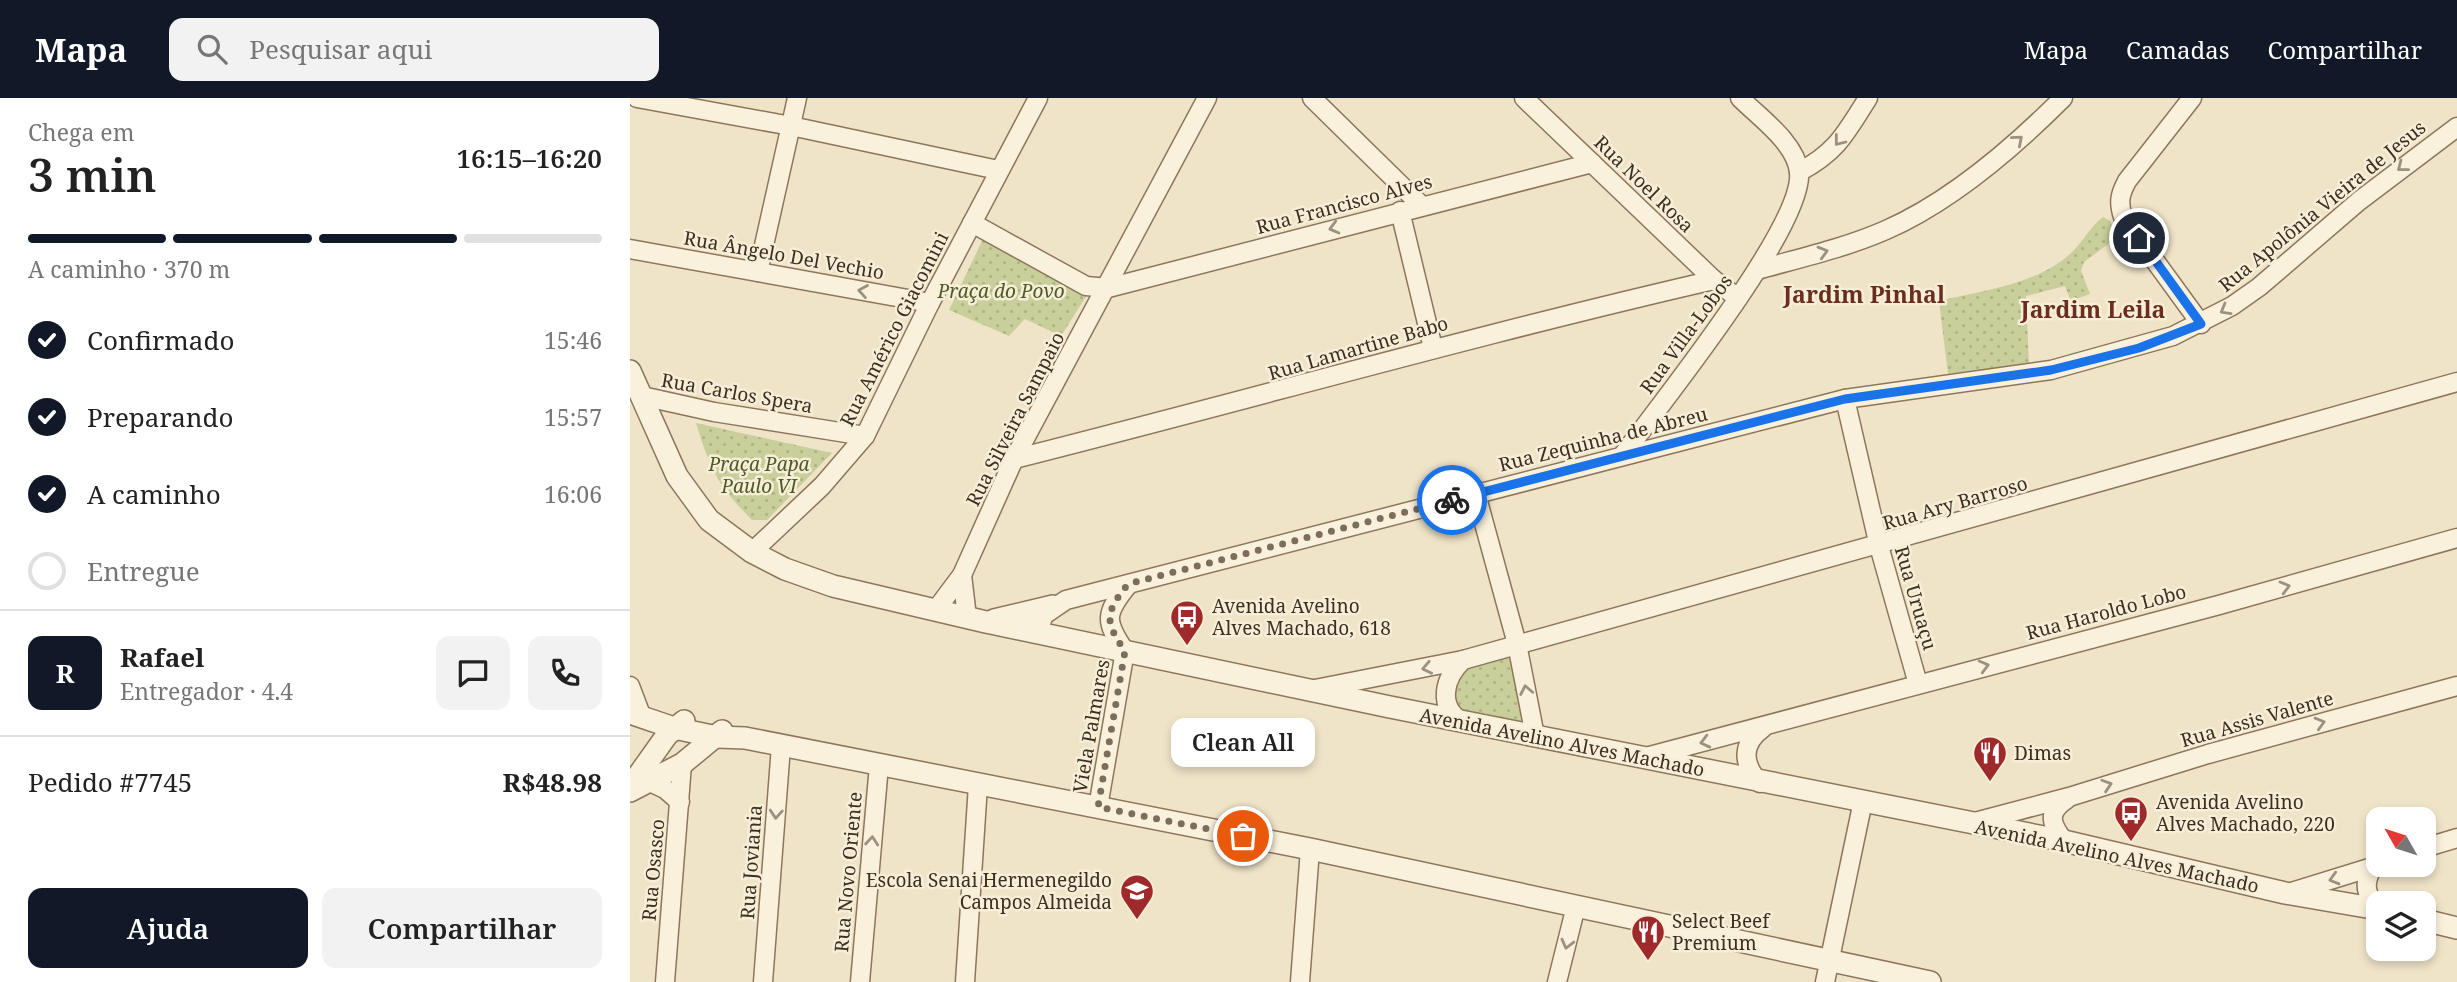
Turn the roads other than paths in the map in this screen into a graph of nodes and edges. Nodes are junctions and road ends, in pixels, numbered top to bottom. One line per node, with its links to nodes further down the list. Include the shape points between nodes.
1 (637, 98): 11 (street)
2 (797, 98): 11 (street)
3 (1038, 98): 14 (street, Rua Américo Giacomini)
4 (1207, 98): 23 (street, Rua Silveira Sampaio)
5 (1312, 98): 16 (street)
6 (1524, 98): 13 (street, Rua Noel Rosa)
7 (1740, 98): 15 (street, via 1793,155)
8 (1868, 98): 15 (street, one-way to 15, via 1839,142 1824,158)
9 (2063, 98): 20 (street, one-way to 9, via 1888,230 1955,190)
10 (2192, 98): 26 (street, via 2127,181 2119,205 2123,217)
11 (791, 126): 14 (street); 21 (street)
12 (2457, 127): 26 (street, Rua Apolônia Vieira de Jesus, one-way to 26, via 2359,201 2259,287)
13 (1591, 163): 16 (street, Rua Francisco Alves); 22 (street, Rua Noel Rosa)
14 (998, 170): 18 (street, Rua Américo Giacomini)
15 (1799, 172): 20 (street, Rua Villa-Lobos, via 1790,214)
16 (1421, 205): 17 (street, Rua Francisco Alves)
17 (1400, 211): 23 (street, Rua Francisco Alves, one-way to 23); 27 (street)
18 (972, 223): 23 (street, via 1086,285); 25 (street, Rua Américo Giacomini)
19 (630, 249): 21 (street, Rua Ângelo Del Vechio)
20 (1757, 270): 24 (street, Rua Villa-Lobos)
21 (758, 272): 25 (street, Rua Ângelo Del Vechio, one-way to 21)
22 (1714, 281): 24 (street, Rua Noel Rosa); 27 (street, Rua Lamartine Babo)
23 (1108, 288): 34 (street, Rua Silveira Sampaio)
24 (1738, 298): 33 (street, Rua Villa-Lobos)
25 (930, 303): 32 (street, Rua Américo Giacomini)
26 (2201, 324): 31 (street, Rua Apolônia Vieira de Jesus, via 2139,348 2051,370)
27 (1433, 348): 34 (street, Rua Lamartine Babo)
28 (630, 371): 30 (street, Avenida Avelino Alves Machado)
29 (2457, 382): 37 (street, Rua Ary Barroso)
30 (642, 396): 32 (street, Rua Carlos Spera); 38 (street, Avenida Avelino Alves Machado, via 690,497 709,520)
31 (1845, 399): 33 (street, Rua Zequinha de Abreu); 37 (street, Rua Uruaçu)
32 (865, 436): 38 (street, Rua Américo Giacomini, via 822,486)
33 (1623, 456): 35 (street, Rua Zequinha de Abreu)
34 (1014, 459): 39 (street, Rua Silveira Sampaio)
35 (1476, 494): 40 (street, Rua Zequinha de Abreu); 45 (street)
36 (2457, 538): 48 (street, Rua Haroldo Lobo, one-way to 36)
37 (1879, 545): 45 (street, Rua Ary Barroso); 48 (street, Rua Uruaçu)
38 (752, 552): 42 (street, Avenida Avelino Alves Machado, via 833,586)
39 (961, 575): 42 (street, Rua Silveira Sampaio); 43 (street)
40 (1128, 584): 41 (street, Rua Zequinha de Abreu); 46 (street, via 1109,617 1114,636)
41 (1053, 606): 43 (street); 44 (street)
42 (935, 611): 43 (street, Avenida Avelino Alves Machado)
43 (976, 620): 44 (street, Avenida Avelino Alves Machado)
44 (1037, 633): 46 (street, Avenida Avelino Alves Machado)
45 (1517, 644): 47 (street, Rua Ary Barroso); 57 (street, one-way to 45)
46 (1125, 651): 51 (street, Avenida Avelino Alves Machado); 68 (street, Viela Palmares)
47 (1463, 660): 51 (street, Rua Ary Barroso, one-way to 51); 53 (street, via 1445,691 1448,708)
48 (1918, 684): 55 (street, Rua Haroldo Lobo)
49 (630, 686): 52 (street)
50 (2457, 686): 65 (street, Rua Assis Valente, one-way to 50)
51 (1313, 690): 53 (street, Avenida Avelino Alves Machado)
52 (636, 714): 54 (street)
53 (1462, 722): 57 (street, Avenida Avelino Alves Machado)
54 (679, 725): 56 (street); 64 (street)
55 (1764, 727): 59 (street, Rua Haroldo Lobo, one-way to 59); 62 (street, via 1751,738 1745,752 1747,766)
56 (720, 733): 58 (street); 60 (street)
57 (1535, 736): 59 (street, Avenida Avelino Alves Machado)
58 (781, 746): 61 (street); 82 (street, Rua Joviania, one-way to 82)
59 (1645, 757): 62 (street, Avenida Avelino Alves Machado)
60 (682, 764): 64 (street); 67 (street, Rua Osasco)
61 (878, 765): 63 (street); 83 (street, Rua Novo Oriente, one-way to 61)
62 (1760, 783): 66 (street, Avenida Avelino Alves Machado)
63 (978, 785): 68 (street); 84 (street)
64 (637, 787): 67 (street, Rua Osasco, via 665,789)
65 (2069, 797): 69 (street, Rua Assis Valente); 71 (street, via 2051,817)
66 (1863, 801): 69 (street, Avenida Avelino Alves Machado); 80 (street)
67 (680, 802): 81 (street, Rua Osasco)
68 (1098, 807): 73 (street)
69 (1971, 824): 71 (street, Avenida Avelino Alves Machado)
70 (2457, 838): 72 (street)
71 (2064, 841): 75 (street, Avenida Avelino Alves Machado)
72 (2436, 844)
73 (1310, 849): 76 (street); 85 (street)
74 (2366, 870): 75 (street, one-way to 75)
75 (2285, 893): 77 (street, Avenida Avelino Alves Machado)
76 (1576, 906): 80 (street); 86 (street, one-way to 86)
77 (2366, 906)
78 (2436, 923): 79 (street)
79 (2457, 928)
80 (1830, 960): 87 (street); 88 (street)
81 (665, 982)
82 (763, 982)
83 (860, 982)
84 (965, 982)
85 (1300, 982)
86 (1557, 982)
87 (1825, 982)
88 (1930, 982)

